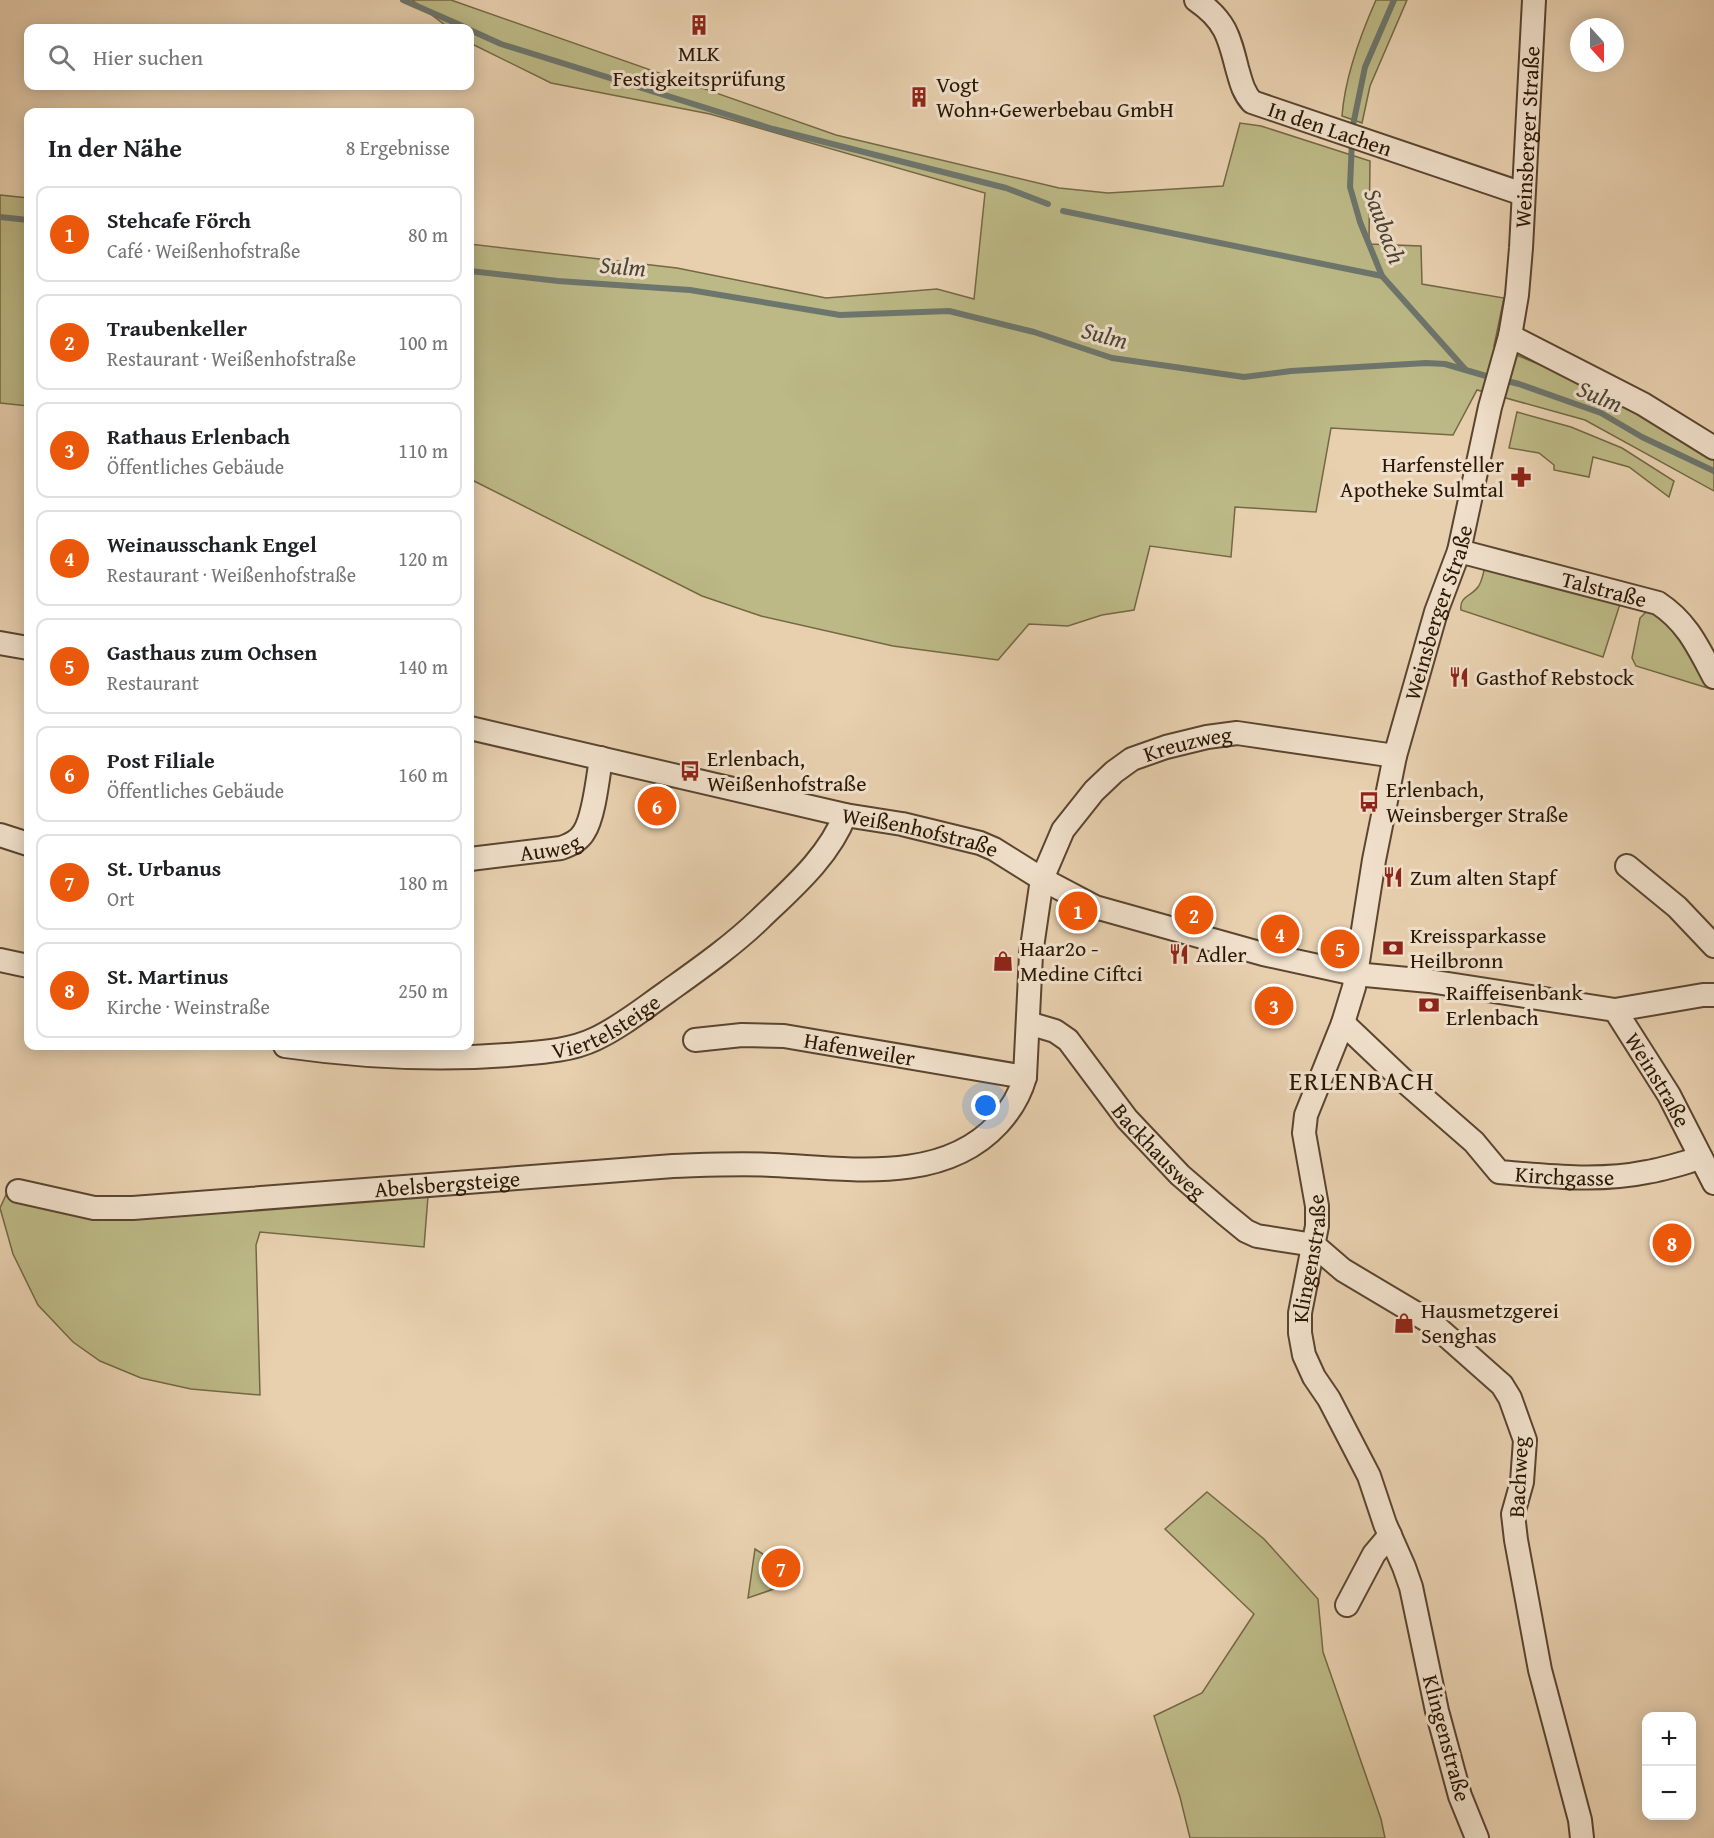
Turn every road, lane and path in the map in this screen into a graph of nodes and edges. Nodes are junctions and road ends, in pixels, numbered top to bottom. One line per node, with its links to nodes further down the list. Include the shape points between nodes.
1 (1196, 0): 3 (street, In den Lachen, via 1213,12 1224,28 1244,93 1252,102)
2 (1534, 0): 3 (street, Weinsberger Straße)
3 (1523, 194): 4 (street, Weinsberger Straße, via 1517,295)
4 (1508, 345): 5 (street, via 1643,404); 6 (street, Weinsberger Straße, via 1490,406)
5 (1714, 448)
6 (1459, 551): 9 (street, Talstraße, via 1658,603 1691,634); 11 (street, Weinsberger Straße, via 1436,612)
7 (0, 643): 8 (street)
8 (24, 647)
9 (1714, 677)
10 (474, 729): 12 (street, Weißenhofstraße)
11 (1395, 756): 18 (street, Kreuzweg, via 1237,733 1166,747 1132,759 1094,791 1063,830); 22 (street, Weinsberger Straße)
12 (601, 758): 13 (street, Weißenhofstraße); 16 (street, Auweg, via 589,823 573,843)
13 (845, 815): 18 (street, Weißenhofstraße, via 980,843); 28 (street, Viertelsteige, via 830,845 795,886 742,936 636,1014 595,1039 560,1049 482,1058)
14 (0, 835): 15 (street)
15 (24, 843)
16 (474, 859)
17 (1626, 866): 19 (street, via 1677,907)
18 (1042, 879): 22 (street, Weißenhofstraße, via 1095,907 1263,954); 25 (street, via 1031,954)
19 (1714, 946)
20 (0, 960): 21 (street)
21 (24, 965)
22 (1355, 974): 24 (street, Weißenhofstraße, via 1429,981); 26 (street, Klingenstraße)
23 (1714, 995): 24 (street, Weißenhofstraße)
24 (1615, 1010): 30 (street, Weinstraße, via 1669,1095)
25 (1028, 1023): 29 (street); 33 (street, Backhausweg, via 1055,1031 1068,1040 1127,1119 1180,1175 1246,1231)
26 (1343, 1023): 30 (street, Kirchgasse, via 1474,1142 1499,1172 1565,1178 1646,1173); 33 (street, Klingenstraße, via 1306,1115 1304,1133 1317,1206)
27 (695, 1040): 29 (street, Hafenweiler, via 784,1036)
28 (315, 1050)
29 (1025, 1077): 32 (street, Abelsbergsteige, via 1021,1093 988,1135 953,1156 921,1165 880,1169 755,1164 673,1166 133,1208 94,1208)
30 (1701, 1158): 31 (street, Weinstraße)
31 (1714, 1184)
32 (18, 1191)
33 (1314, 1245): 34 (street, Klingenstraße, via 1300,1313 1304,1355 1369,1476); 37 (street, Bachweg, via 1343,1270 1440,1329 1502,1385 1513,1404 1525,1440 1522,1482 1513,1514 1516,1540 1540,1670)
34 (1390, 1535): 35 (street, via 1374,1554); 36 (street, Klingenstraße, via 1411,1587 1437,1711 1460,1796)
35 (1347, 1605)
36 (1477, 1838)
37 (1582, 1838)

